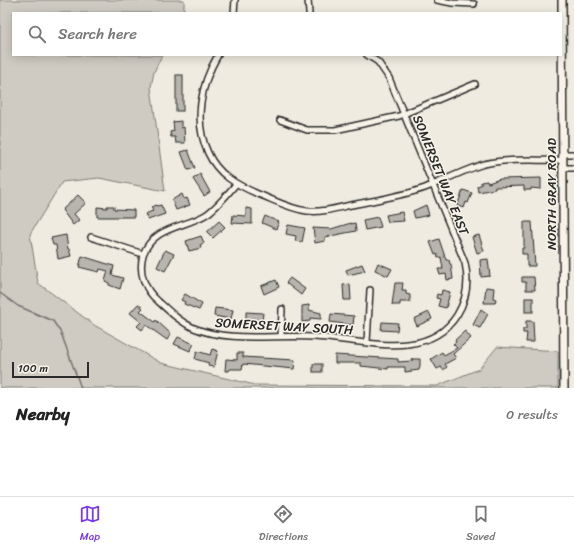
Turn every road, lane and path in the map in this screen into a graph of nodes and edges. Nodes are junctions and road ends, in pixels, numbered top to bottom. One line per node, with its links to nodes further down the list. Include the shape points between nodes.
1 (235, 0): 6 (street)
2 (308, 0): 7 (street)
3 (437, 0): 5 (street)
4 (562, 0): 14 (street, NORTH GRAY ROAD)
5 (474, 4)
6 (234, 12)
7 (309, 12)
8 (217, 56): 17 (street, via 202,91 202,131 207,152 213,163)
9 (368, 56): 11 (street, SOMERSET WAY EAST, via 385,70)
10 (475, 84): 11 (street)
11 (404, 114): 12 (street, via 329,131 306,130); 18 (street, SOMERSET WAY EAST)
12 (280, 120)
13 (574, 154): 14 (street)
14 (563, 157): 15 (street, NORTH GRAY ROAD); 18 (street, via 494,162)
15 (562, 168): 16 (street); 26 (street, NORTH GRAY ROAD)
16 (574, 168)
17 (236, 184): 18 (street, via 291,207 311,212 402,194); 20 (street, via 218,205 206,214 159,234)
18 (433, 184): 23 (street, SOMERSET WAY EAST, via 466,269 466,294)
19 (91, 237): 20 (street)
20 (143, 254): 24 (street, SOMERSET WAY SOUTH, via 142,272 148,290 174,315 190,326 219,335)
21 (370, 290): 25 (street)
22 (282, 309): 24 (street)
23 (458, 313): 25 (street, SOMERSET WAY SOUTH, via 447,328 424,342 406,345)
24 (281, 336): 25 (street, SOMERSET WAY SOUTH)
25 (367, 342)
26 (564, 388)

